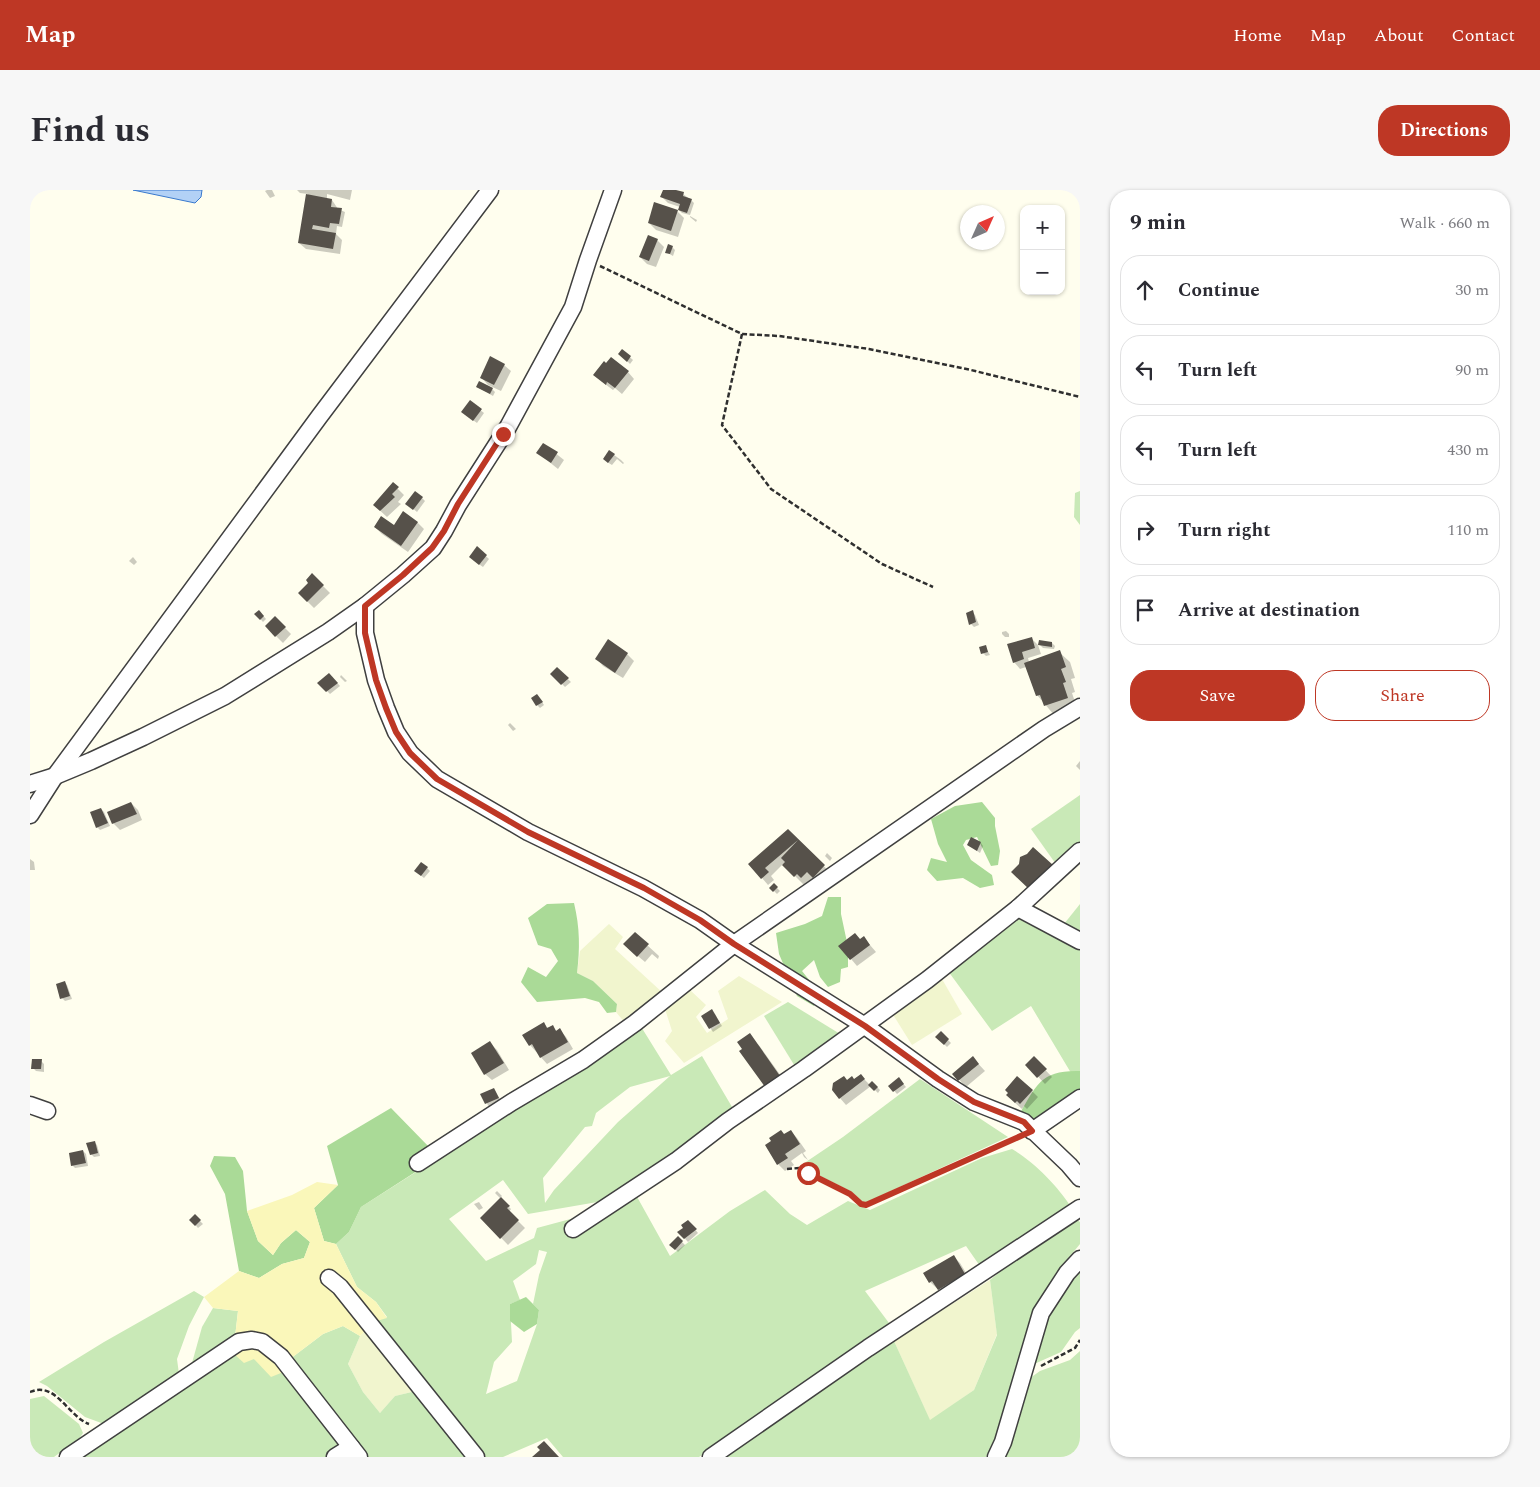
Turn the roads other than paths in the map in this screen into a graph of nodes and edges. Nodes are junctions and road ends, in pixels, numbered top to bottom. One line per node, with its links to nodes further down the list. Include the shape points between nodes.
1 (490, 190): 5 (street)
2 (613, 190): 3 (street, via 573,307 508,427 432,548)
3 (365, 606): 5 (street, via 224,696 143,738); 11 (street, via 365,633 386,708 396,732 423,767 437,779 528,832 644,888)
4 (1080, 708): 11 (street, via 1044,729)
5 (54, 776): 6 (street); 7 (street)
6 (30, 784)
7 (30, 815)
8 (1080, 850): 9 (street)
9 (1018, 908): 10 (street); 12 (street)
10 (1080, 941)
11 (734, 944): 12 (street); 17 (street, via 583,1060)
12 (865, 1026): 16 (street, via 945,1084 974,1102 1024,1122); 20 (street)
13 (1080, 1098): 16 (street)
14 (30, 1105): 15 (street)
15 (47, 1111)
16 (1032, 1131): 18 (street)
17 (418, 1163)
18 (1080, 1178)
19 (1080, 1208): 27 (street, via 868,1348)
20 (573, 1230)
21 (1080, 1259): 28 (street, via 1040,1313)
22 (329, 1278): 26 (street, via 340,1287)
23 (355, 1452): 24 (street, via 281,1357 262,1342 252,1340 239,1342); 25 (street)
24 (68, 1457)
25 (335, 1457)
26 (476, 1457)
27 (711, 1457)
28 (996, 1457)

